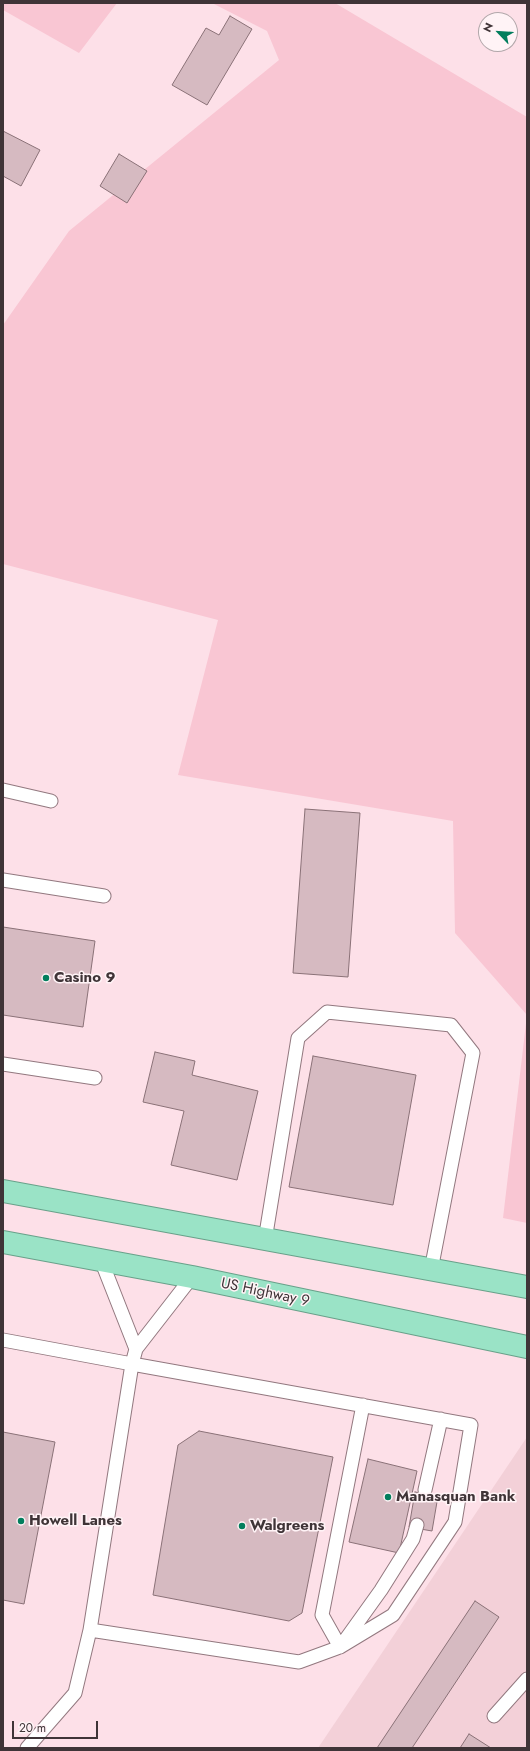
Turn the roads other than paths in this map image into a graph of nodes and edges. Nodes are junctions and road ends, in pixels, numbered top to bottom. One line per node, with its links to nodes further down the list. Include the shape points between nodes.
1 (3, 790): 2 (lane)
2 (51, 801)
3 (3, 880): 4 (lane)
4 (104, 896)
5 (3, 1064): 6 (lane)
6 (95, 1078)
7 (3, 1191): 8 (highway)
8 (265, 1240): 11 (highway); 11 (lane, via 298,1038 326,1012 451,1025 473,1053)
9 (3, 1242): 10 (highway, US Highway 9)
10 (101, 1260): 12 (highway, US Highway 9); 16 (lane)
11 (431, 1270): 13 (highway)
12 (192, 1277): 15 (highway, US Highway 9); 16 (lane)
13 (527, 1287)
14 (3, 1340): 17 (lane)
15 (527, 1347)
16 (136, 1349): 17 (lane)
17 (132, 1364): 18 (lane); 22 (lane)
18 (363, 1405): 19 (lane); 23 (lane, via 322,1615)
19 (441, 1419): 20 (lane); 23 (lane, via 470,1424 455,1522 393,1615)
20 (425, 1490)
21 (417, 1525): 23 (lane, via 414,1539)
22 (90, 1630): 23 (lane, via 299,1662); 26 (lane, via 75,1693)
23 (340, 1647)
24 (527, 1679): 25 (lane)
25 (494, 1716)
26 (27, 1748)

